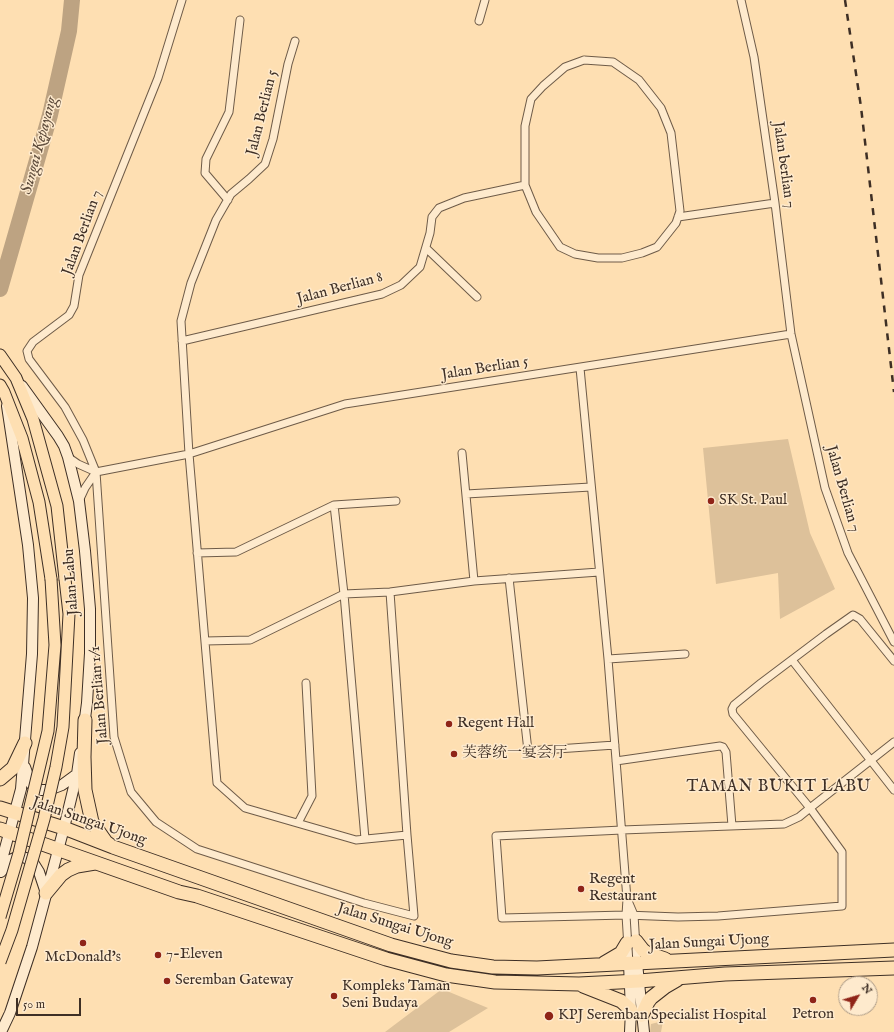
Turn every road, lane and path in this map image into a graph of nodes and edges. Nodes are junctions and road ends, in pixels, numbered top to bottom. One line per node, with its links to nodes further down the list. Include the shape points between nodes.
1 (182, 0): 22 (street, Jalan Berlian 7, via 158,78 78,275 74,306 69,315 33,342 28,351 29,359 65,407 83,440)
2 (485, 0): 5 (street)
3 (741, 0): 9 (street, Jalan berlian 7, via 754,57)
4 (240, 20): 8 (street, via 230,112 206,158 205,173)
5 (479, 21)
6 (295, 41): 8 (street, Jalan Berlian 5, via 265,164 231,194)
7 (525, 185): 10 (street, via 536,212 550,234 560,247 575,254 598,258 622,258 642,253 657,247 676,224); 10 (street, via 526,126 531,99 565,67 584,60 613,62 639,80 661,108 671,133 680,211); 11 (street, Jalan Berlian 8, via 464,198 439,208 432,217)
8 (228, 200): 14 (street, Jalan Berlian 5, via 216,220 190,283 181,321)
9 (775, 203): 10 (street); 13 (street, Jalan berlian 7)
10 (678, 217)
11 (426, 248): 12 (street); 14 (street, Jalan Berlian 8, via 420,267 401,285 382,294)
12 (477, 297)
13 (791, 334): 16 (street, Jalan Berlian 5); 35 (street, Jalan Berlian 7, via 825,488 848,553)
14 (182, 341): 20 (street, Jalan Berlian 5)
15 (0, 355): 17 (main road, Jalan Labu)
16 (580, 368): 20 (street, Jalan Berlian 5, via 344,404); 23 (street)
17 (16, 378): 21 (main road, Jalan Labu, via 58,436); 74 (main road, bridge, via 33,419 57,506 69,614 63,727 56,767 44,819 12,930)
18 (2, 388): 43 (main road, via 25,524 33,598 32,654); 70 (main road, bridge, via 22,438 39,502 51,579 54,645 48,731 19,853)
19 (462, 453): 24 (street)
20 (189, 454): 22 (street, Jalan Berlian 5); 28 (street)
21 (68, 457): 22 (street); 25 (main road, Jalan Labu)
22 (96, 472): 25 (street); 59 (street, Jalan Berlian 1/1, via 114,737 131,792 156,822 197,849 364,903 414,916)
23 (591, 487): 24 (street); 29 (street)
24 (466, 494): 31 (street)
25 (80, 501): 41 (main road, Jalan Labu, via 90,609)
26 (396, 501): 27 (street)
27 (334, 505): 28 (street, via 236,552); 33 (street)
28 (197, 553): 34 (street)
29 (599, 572): 30 (street); 37 (street)
30 (509, 578): 31 (street); 44 (street, via 528,751)
31 (474, 581): 32 (street)
32 (390, 592): 33 (street); 59 (street)
33 (344, 594): 34 (street, via 250,640); 60 (street)
34 (205, 641): 54 (street, via 218,783 245,808)
35 (894, 642)
36 (685, 654): 37 (street)
37 (608, 659): 44 (street)
38 (792, 660): 39 (street, via 853,615 860,619); 45 (street); 52 (street, via 732,709)
39 (894, 661)
40 (306, 683): 54 (street, via 312,796)
41 (85, 720): 48 (main road, Jalan Labu); 61 (highway, via 84,772 89,810 98,832)
42 (894, 742): 45 (street)
43 (25, 743): 47 (main road); 49 (highway, via 13,768)
44 (615, 745): 46 (street)
45 (871, 760): 50 (street); 52 (street)
46 (616, 761): 55 (street, via 723,746 726,752); 57 (street)
47 (24, 763): 48 (main road, via 31,784 41,790 62,785); 53 (main road)
48 (77, 774): 56 (main road, Jalan Labu)
49 (0, 779)
50 (894, 790)
51 (0, 808): 53 (highway, Jalan Sungai Ujong)
52 (810, 808): 55 (street, via 784,824); 69 (street, via 842,852 842,906 678,918)
53 (15, 813): 56 (highway, Jalan Sungai Ujong); 58 (main road)
54 (298, 823): 60 (street, via 356,840)
55 (732, 826): 57 (street)
56 (64, 828): 61 (highway, Jalan Sungai Ujong); 62 (main road, Jalan Labu)
57 (622, 830): 67 (street); 68 (street, via 496,836 502,918)
58 (4, 831): 62 (highway); 64 (main road)
59 (407, 835): 60 (street)
60 (365, 839)
61 (113, 847): 76 (highway, Jalan Sungai Ujong, via 391,945 451,961 493,967)
62 (58, 850): 63 (highway); 66 (main road, Jalan Labu)
63 (97, 863): 66 (highway, via 68,870); 80 (highway, via 386,959 446,975 494,982)
64 (0, 867)
65 (0, 873): 66 (main road, via 10,860 19,856 26,858 39,872)
66 (46, 893): 82 (main road, Jalan Labu, via 26,968)
67 (627, 899): 68 (street); 69 (street)
68 (626, 915): 69 (street); 71 (street)
69 (634, 915): 71 (street)
70 (0, 917)
71 (632, 942): 73 (highway, via 647,953); 75 (street); 76 (highway, via 617,957)
72 (894, 950): 73 (highway, Jalan Sungai Ujong)
73 (671, 961): 75 (highway, Jalan Sungai Ujong)
74 (0, 962)
75 (633, 964): 76 (highway, Jalan Sungai Ujong); 79 (main road)
76 (601, 965)
77 (894, 968): 78 (highway)
78 (680, 978): 79 (highway); 81 (highway, via 656,994)
79 (634, 982): 80 (highway); 81 (main road)
80 (579, 984): 81 (highway, via 621,1001)
81 (637, 1012): 83 (main road); 84 (main road)
82 (1, 1032)
83 (630, 1032)
84 (644, 1032)

